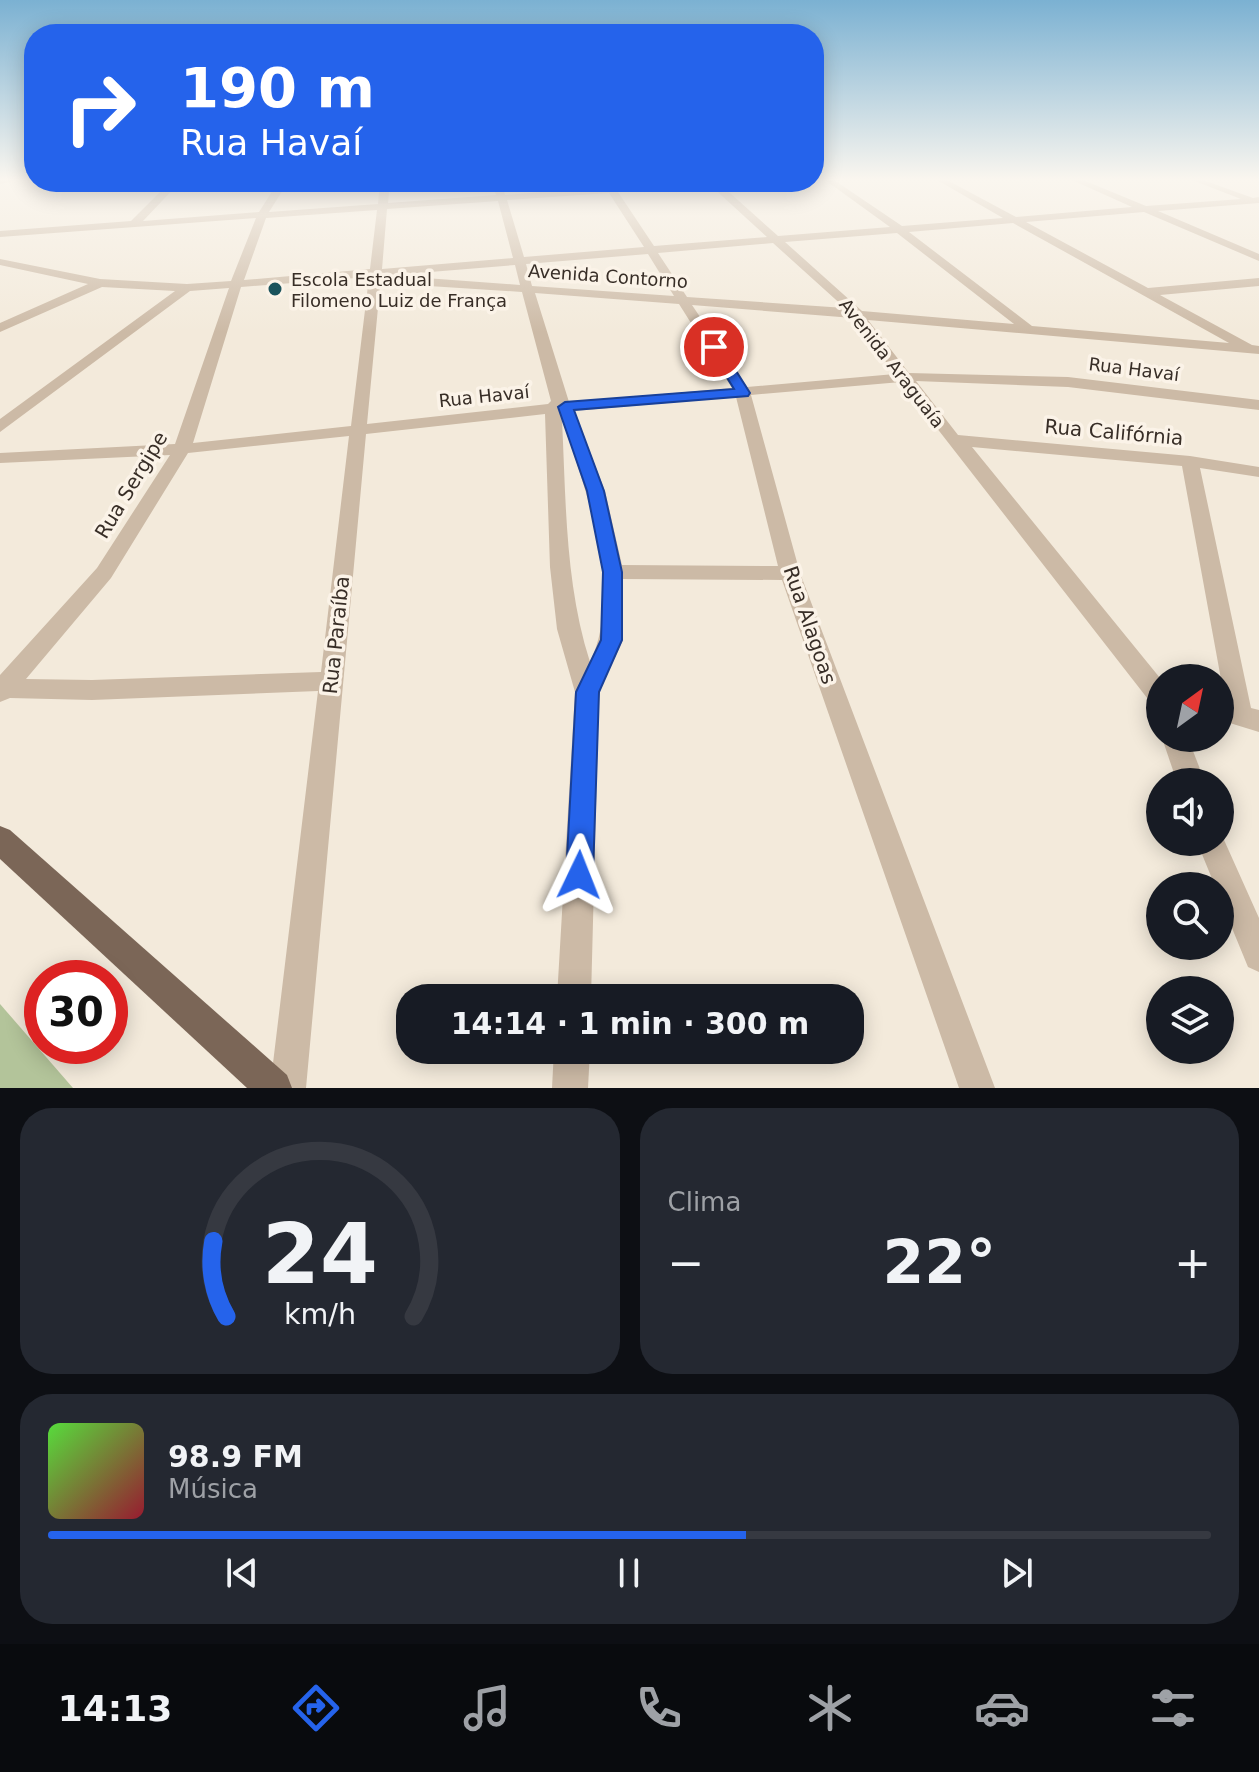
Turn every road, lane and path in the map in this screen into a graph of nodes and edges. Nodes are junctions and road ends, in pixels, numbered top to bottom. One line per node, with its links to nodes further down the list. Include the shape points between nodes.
1 (48, 231): 12 (street)
2 (256, 231): 23 (street, Rua Sergipe)
3 (380, 231): 19 (street, Rua Paraíba)
4 (511, 231): 16 (street)
5 (641, 231): 14 (street, Rua Alagoas)
6 (773, 231): 13 (street, Avenida Araguaía)
7 (775, 231): 13 (street, Avenida Araguaía)
8 (876, 231): 13 (street)
9 (901, 231): 29 (street)
10 (1034, 231): 26 (street)
11 (1196, 231): 15 (street)
12 (0, 234)
13 (782, 238): 14 (street); 28 (street, Avenida Araguaía)
14 (653, 249): 16 (street); 27 (street, Rua Alagoas)
15 (1259, 258)
16 (518, 260): 19 (street); 25 (street)
17 (0, 262): 18 (street)
18 (22, 267): 20 (street); 22 (street)
19 (375, 274): 23 (street); 25 (street, Avenida Contorno); 38 (street, Rua Paraíba)
20 (0, 275)
21 (1259, 282): 26 (street)
22 (100, 283): 24 (street); 30 (street)
23 (236, 284): 24 (street); 40 (street, Rua Sergipe)
24 (187, 288): 37 (street)
25 (528, 288): 27 (street, Avenida Contorno); 36 (street)
26 (1147, 292): 31 (street)
27 (685, 300): 28 (street, Avenida Contorno); 34 (street, Rua Alagoas)
28 (864, 313): 29 (street, Avenida Contorno); 33 (street, Avenida Araguaía)
29 (1025, 326): 31 (street, Avenida Contorno); 32 (street, Avenida Contorno)
30 (0, 328)
31 (1234, 339): 32 (street)
32 (1256, 347)
33 (915, 376): 34 (street, Rua Havaí); 35 (street, Rua Havaí, via 1068,382); 39 (street, Avenida Araguaía)
34 (743, 393): 36 (street, Rua Havaí); 45 (street, Rua Alagoas)
35 (1259, 405)
36 (559, 406): 38 (street, Rua Havaí); 44 (street, via 596,491); 49 (street, via 560,567 568,629)
37 (0, 427)
38 (359, 430): 40 (street, Rua Havaí); 47 (street, Rua Paraíba)
39 (960, 443): 42 (street, Rua Califórnia); 46 (street, Avenida Araguaía)
40 (182, 449): 41 (street, Rua Havaí); 48 (street, Rua Sergipe, via 104,573)
41 (0, 458)
42 (1190, 461): 43 (street, Rua Califórnia); 50 (street)
43 (1259, 472)
44 (613, 572): 45 (street); 49 (street, via 612,640)
45 (790, 573): 59 (street, Rua Alagoas)
46 (1146, 677)
47 (332, 681): 48 (street); 57 (street, Rua Paraíba)
48 (1, 690)
49 (587, 692): 54 (street)
50 (1240, 716)
51 (0, 840): 56 (main road)
52 (1218, 856): 53 (street)
53 (1259, 956)
54 (575, 984)
55 (571, 1064): 58 (street)
56 (274, 1088)
57 (288, 1088)
58 (570, 1088)
59 (977, 1088)

